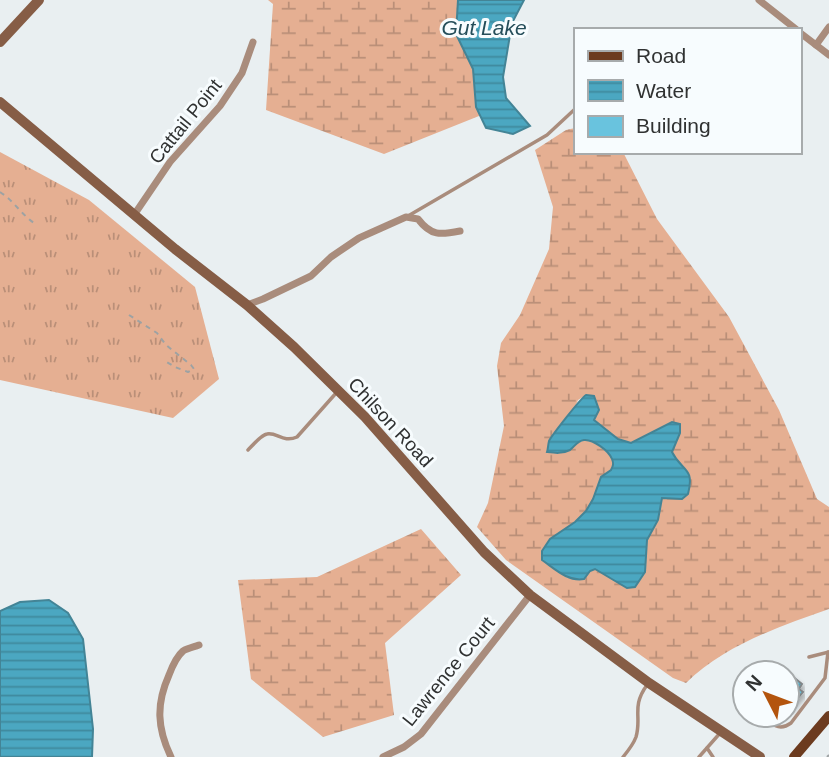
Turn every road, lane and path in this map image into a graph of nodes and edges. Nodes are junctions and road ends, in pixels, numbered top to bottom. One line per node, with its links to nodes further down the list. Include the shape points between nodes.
1 (39, 0): 6 (street)
2 (759, 0): 4 (street)
3 (829, 27): 8 (street)
4 (794, 28)
5 (801, 33): 8 (street)
6 (0, 42)
7 (253, 42): 13 (street, Cattail Point, via 242,74 220,106 170,162)
8 (816, 44): 9 (street)
9 (829, 55)
10 (0, 103): 13 (street, Chilson Road)
11 (574, 110): 14 (lane, via 547,135)
12 (0, 192): 15 (path)
13 (134, 215): 17 (street, Chilson Road)
14 (406, 217): 16 (street, via 443,234); 17 (street, via 359,238 311,276)
15 (34, 223)
16 (460, 231)
17 (247, 304): 20 (street, Chilson Road)
18 (129, 315): 19 (path, via 157,332 194,369 188,372)
19 (165, 360)
20 (339, 391): 21 (lane, via 297,437 265,434); 22 (street, Chilson Road, via 484,552)
21 (248, 450)
22 (530, 595): 26 (street, Chilson Road); 32 (street, Lawrence Court, via 421,734)
23 (199, 645): 31 (street, via 175,660 164,686 159,714)
24 (829, 652): 25 (lane); 27 (lane, via 825,678)
25 (809, 657)
26 (649, 683): 29 (street, Chilson Road); 33 (lane, via 638,705 636,736)
27 (801, 709)
28 (829, 716): 37 (main road)
29 (721, 732): 30 (lane); 36 (street, Chilson Road)
30 (707, 748): 34 (lane); 35 (lane)
31 (171, 757)
32 (383, 757)
33 (623, 757)
34 (699, 757)
35 (713, 757)
36 (760, 757)
37 (794, 757)

